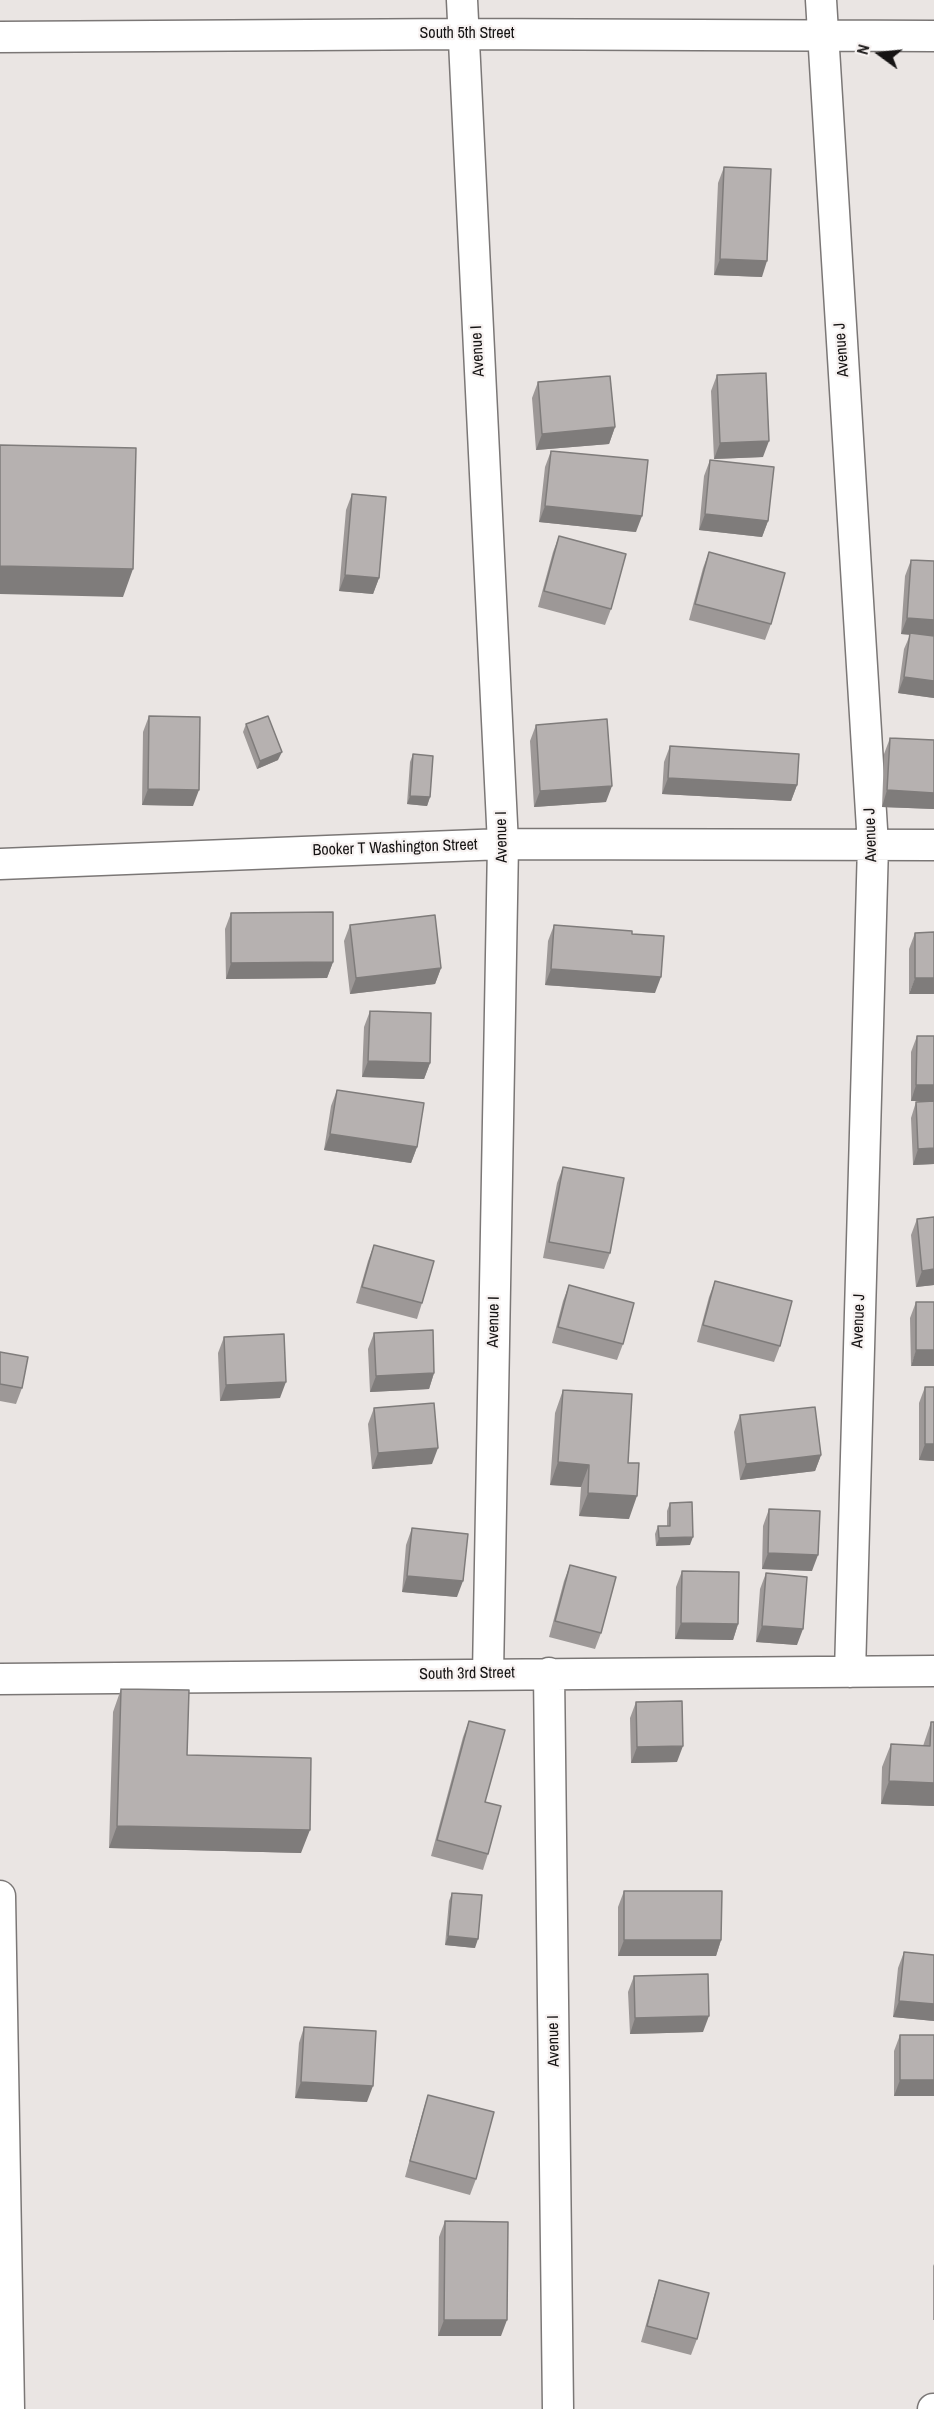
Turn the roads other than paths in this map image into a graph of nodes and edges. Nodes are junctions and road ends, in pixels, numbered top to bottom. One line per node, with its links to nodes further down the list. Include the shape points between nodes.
1 (462, 0): 3 (street, Avenue I)
2 (821, 0): 4 (street, Avenue J)
3 (462, 33): 4 (street, South 5th Street); 6 (street, South 5th Street); 7 (street, Avenue I)
4 (822, 36): 5 (street, South 5th Street); 8 (street, Avenue J)
5 (934, 36)
6 (0, 37)
7 (503, 844): 8 (street, Booker T Washington Street); 10 (street, Booker T Washington Street); 14 (street, Avenue I)
8 (873, 845): 9 (street, Booker T Washington Street); 12 (street, Avenue J)
9 (934, 845)
10 (0, 864)
11 (934, 1671): 12 (street, South 3rd Street)
12 (850, 1672): 13 (street, South 3rd Street)
13 (549, 1673): 14 (street, South 3rd Street); 18 (street, Avenue I)
14 (488, 1674): 15 (street, South 3rd Street)
15 (0, 1679)
16 (0, 1896): 17 (street)
17 (9, 2409)
18 (558, 2409)

